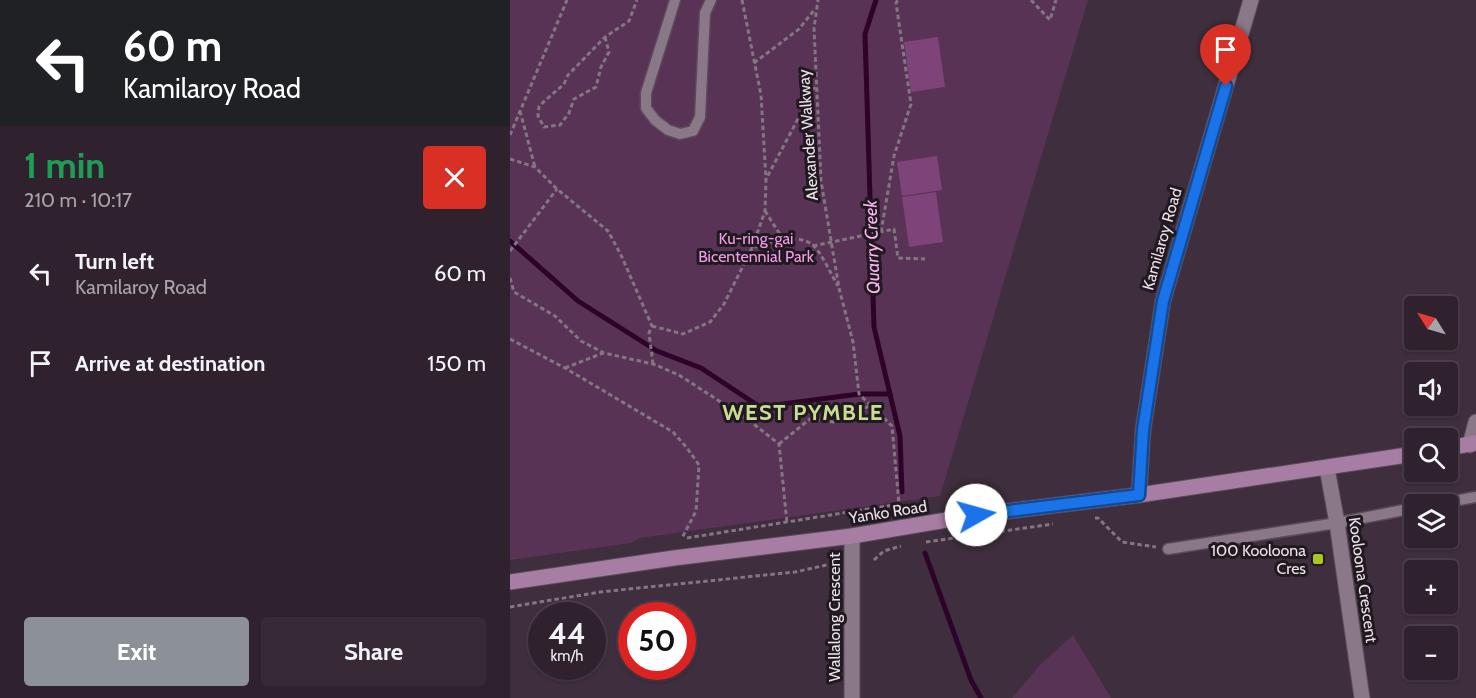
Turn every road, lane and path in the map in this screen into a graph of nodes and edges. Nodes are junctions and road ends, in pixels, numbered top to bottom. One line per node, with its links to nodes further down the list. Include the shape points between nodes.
1 (567, 0): 15 (path)
2 (637, 0): 12 (path, via 629,21)
3 (675, 0): 4 (lane, via 646,93 646,108 668,130 680,134 693,131 700,117 705,13)
4 (711, 0)
5 (742, 0): 13 (path)
6 (818, 0): 11 (path, Alexander Walkway)
7 (898, 0): 22 (path, via 911,104 894,156)
8 (1031, 0): 9 (path, via 1050,20)
9 (1056, 0)
10 (1251, 0): 43 (street, Kamilaroy Road, via 1163,301 1143,430)
11 (816, 8): 13 (path, via 800,29); 14 (path, Alexander Walkway)
12 (605, 37): 12 (path, via 539,106 538,116 544,127 560,125 574,99 596,87 609,52)
13 (754, 63): 19 (path, via 761,95)
14 (816, 86): 19 (path); 24 (path, Alexander Walkway, via 821,181)
15 (519, 111): 16 (path); 18 (path)
16 (510, 135)
17 (510, 159): 18 (path)
18 (535, 167): 20 (path)
19 (766, 179): 21 (path)
20 (557, 189): 27 (path); 31 (path, via 608,231)
21 (765, 211): 23 (path); 26 (path)
22 (880, 232): 24 (path); 28 (path, via 894,229 898,258)
23 (783, 239): 25 (path); 26 (path)
24 (831, 241): 25 (path); 30 (path, Alexander Walkway)
25 (813, 246): 30 (path)
26 (752, 248): 31 (path, via 724,304 710,322 683,334)
27 (510, 251)
28 (925, 259)
29 (510, 278): 33 (path, via 514,292 555,315 581,341)
30 (839, 288): 36 (path, Alexander Walkway, via 853,342 859,394)
31 (652, 326): 34 (path, via 649,333)
32 (510, 339): 35 (path)
33 (604, 353): 34 (path); 35 (path)
34 (653, 364): 38 (path, via 680,375)
35 (565, 368): 48 (path, via 672,432 693,456 699,465 696,511 682,538)
36 (869, 406): 38 (path, via 834,423 810,419); 48 (path, Alexander Walkway, via 892,426 899,504)
37 (1476, 422): 39 (street)
38 (779, 444): 48 (path)
39 (1473, 444): 40 (main road)
40 (1458, 446)
41 (1404, 456): 42 (main road, Yanko Road)
42 (1328, 468): 43 (main road, Yanko Road); 50 (street, Kooloona Crescent)
43 (1139, 495): 51 (main road, Yanko Road, via 976,515)
44 (1476, 497): 45 (lane)
45 (1458, 500)
46 (1404, 510): 50 (lane)
47 (1086, 520): 54 (path, via 1098,518 1122,542)
48 (787, 523)
49 (1063, 523): 52 (path)
50 (1338, 523): 54 (lane); 60 (street, Kooloona Crescent)
51 (852, 536): 57 (main road, Yanko Road); 59 (street, Wallalong Crescent)
52 (926, 542)
53 (903, 546): 55 (path, via 884,551)
54 (1168, 549)
55 (874, 560)
56 (831, 564): 58 (path, via 795,572 600,592)
57 (510, 582)
58 (510, 607)
59 (852, 698)
60 (1362, 698)

